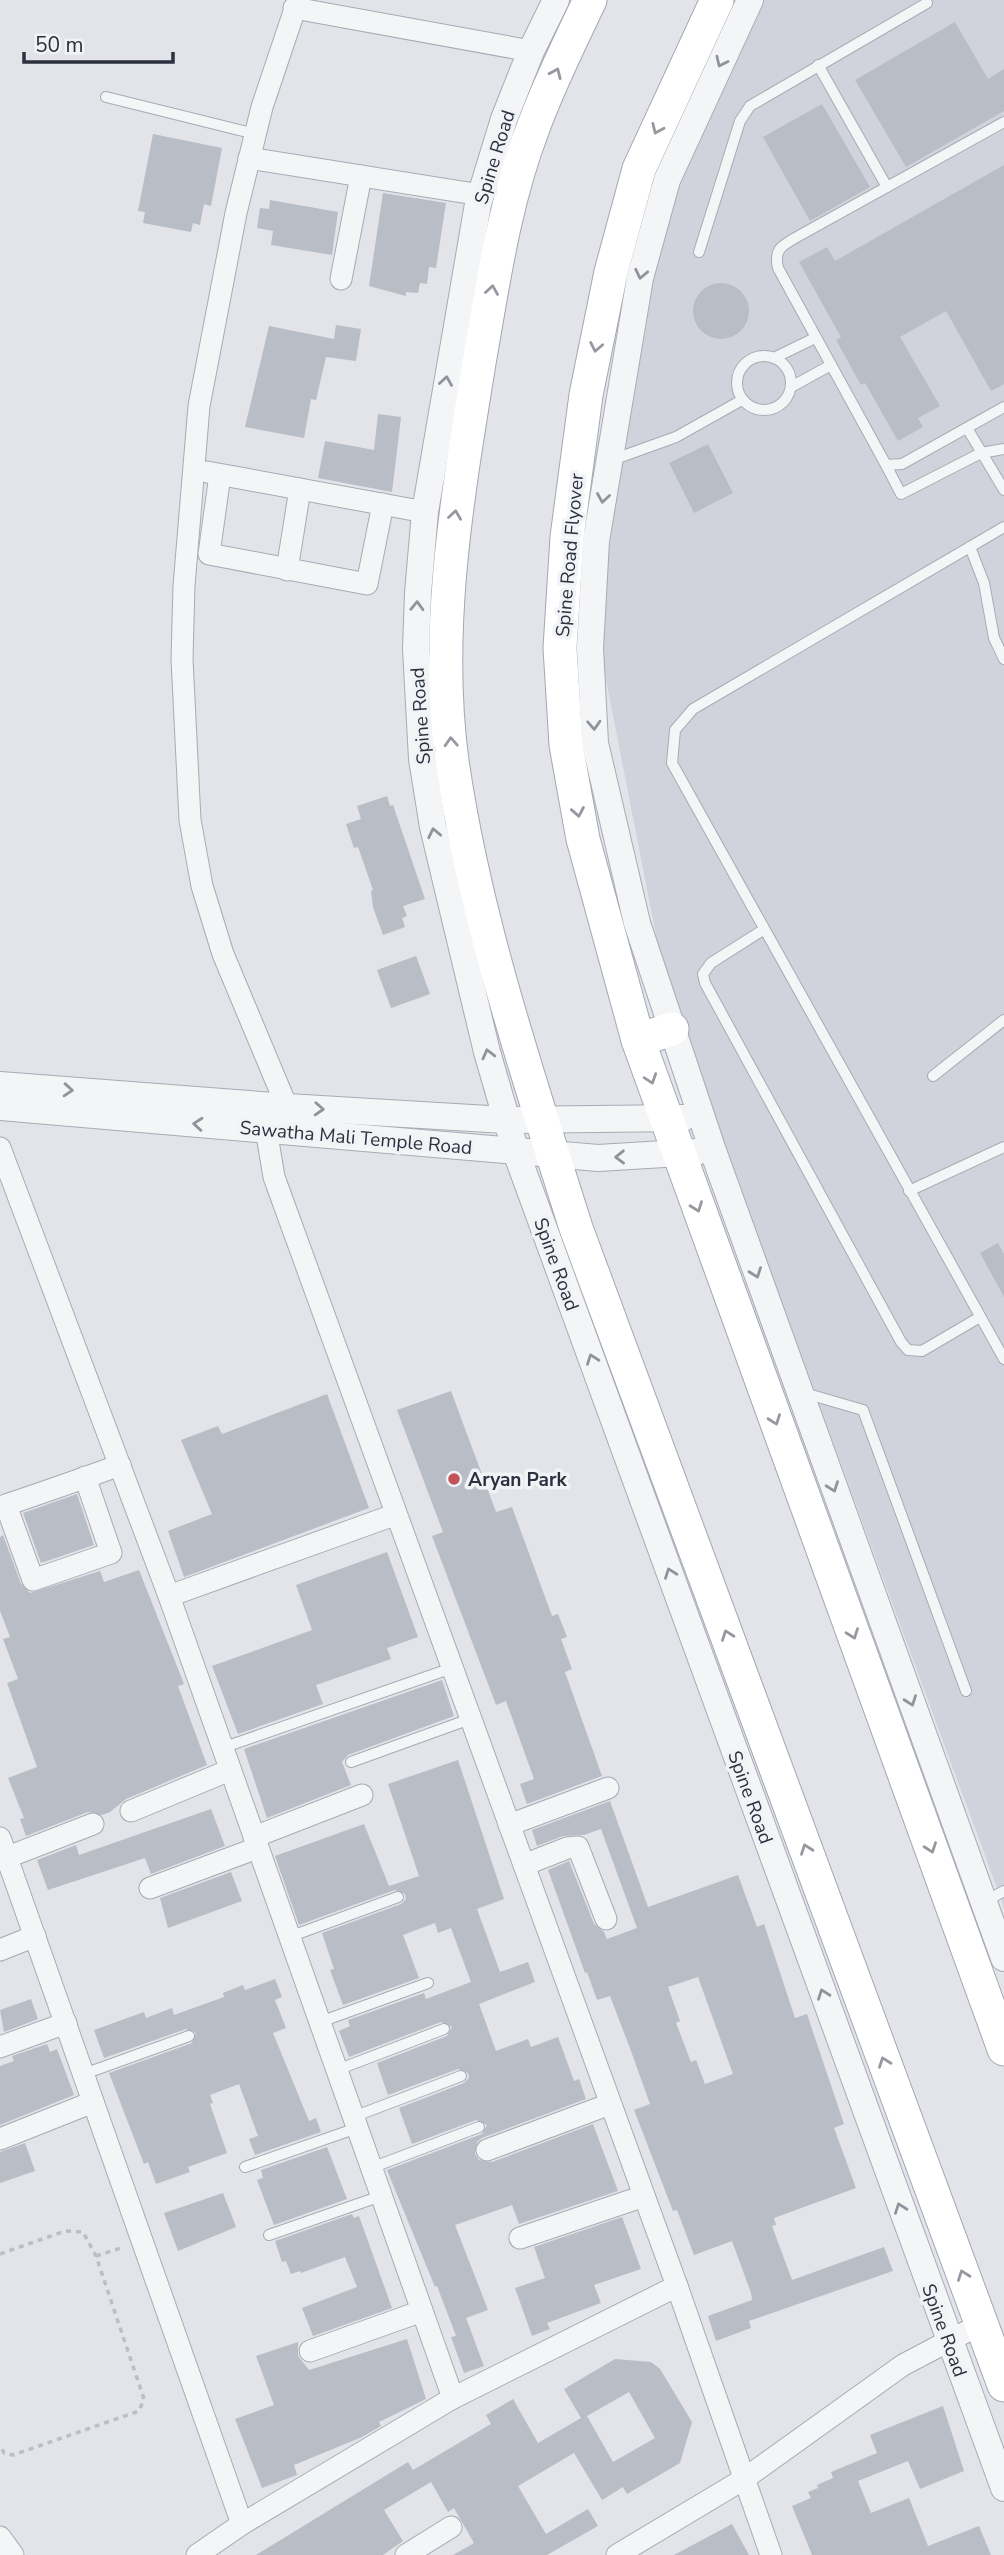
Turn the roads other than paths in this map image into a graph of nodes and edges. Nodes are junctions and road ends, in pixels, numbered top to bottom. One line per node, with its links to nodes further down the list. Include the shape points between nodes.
1 (556, 0): 7 (street, Spine Road)
2 (590, 0): 50 (main road, one-way to 2, via 518,1044 462,821 452,756 446,649 453,523 507,212 532,129)
3 (717, 0): 42 (main road, Spine Road Flyover, one-way to 42, via 639,169 586,395 567,537 561,648 566,745 583,839)
4 (750, 0): 27 (street, one-way to 27, via 659,205 640,278)
5 (927, 3): 8 (lane)
6 (296, 4): 7 (street); 11 (street)
7 (531, 51): 15 (street, Spine Road)
8 (818, 65): 14 (lane); 16 (lane, via 759,99 740,121)
9 (106, 97): 11 (lane)
10 (1004, 122): 14 (lane)
11 (255, 134): 12 (street)
12 (249, 158): 13 (street); 29 (street, via 199,406)
13 (361, 176): 15 (street); 17 (street)
14 (887, 187): 18 (lane, via 780,247 775,256)
15 (481, 195): 34 (street, Spine Road, one-way to 15)
16 (699, 252)
17 (341, 279)
18 (816, 338): 19 (lane); 20 (lane)
19 (774, 358): 21 (lane, via 787,370); 22 (lane, via 756,357 742,367 737,383)
20 (831, 365): 21 (lane); 28 (lane)
21 (791, 387): 22 (lane, via 782,403 766,411)
22 (743, 400): 27 (lane, via 676,437)
23 (1004, 407): 24 (lane)
24 (967, 428): 26 (lane); 28 (lane, via 902,464)
25 (1004, 449): 26 (lane)
26 (981, 453): 28 (lane, via 901,494); 32 (lane)
27 (610, 460): 41 (street, one-way to 41, via 592,598 595,743 637,922)
28 (886, 465)
29 (193, 470): 30 (street); 46 (street, via 182,659 190,820 202,886 223,954)
30 (220, 475): 31 (street); 37 (street, via 209,554)
31 (300, 489): 33 (street); 37 (street)
32 (1004, 490)
33 (383, 504): 34 (street); 37 (street, via 368,584)
34 (425, 512): 49 (street, Spine Road, one-way to 34, via 433,827 422,759 416,649)
35 (1004, 527): 36 (lane)
36 (970, 547): 38 (lane); 39 (lane, via 693,709 675,730 672,764)
37 (287, 570)
38 (1004, 659)
39 (763, 930): 58 (lane); 59 (lane, via 711,963 703,974 705,984 901,1342 908,1350 922,1351)
40 (1004, 1020): 43 (lane)
41 (672, 1028): 42 (main road); 47 (street)
42 (638, 1041): 48 (main road, Spine Road Flyover, one-way to 48)
43 (933, 1076)
44 (0, 1085): 46 (street, Sawatha Mali Temple Road, one-way to 46)
45 (0, 1107): 51 (street, Sawatha Mali Temple Road, one-way to 45)
46 (287, 1107): 49 (street, Sawatha Mali Temple Road, one-way to 49)
47 (702, 1116): 48 (street, Sawatha Mali Temple Road); 54 (street)
48 (665, 1119): 50 (street, Sawatha Mali Temple Road); 57 (main road)
49 (505, 1120): 50 (street, Sawatha Mali Temple Road); 55 (street, Spine Road)
50 (542, 1120): 56 (main road, Spine Road)
51 (266, 1129): 55 (street, Sawatha Mali Temple Road); 64 (street, via 274,1177)
52 (0, 1147): 62 (street)
53 (1004, 1147): 58 (lane)
54 (713, 1151): 57 (street, Sawatha Mali Temple Road); 61 (street, one-way to 61)
55 (516, 1152): 56 (street, Sawatha Mali Temple Road); 113 (street, Spine Road, one-way to 55)
56 (553, 1154): 57 (street, Sawatha Mali Temple Road, one-way to 56, via 598,1158); 112 (main road, Spine Road, one-way to 56, via 576,1228)
57 (677, 1154): 94 (main road, one-way to 94)
58 (909, 1191): 59 (lane)
59 (980, 1317): 60 (lane)
60 (1004, 1359)
61 (799, 1391): 67 (lane, via 863,1410); 81 (street, one-way to 81)
62 (120, 1465): 63 (street); 65 (street)
63 (85, 1477): 63 (street, via 6,1505 33,1580 111,1553)
64 (394, 1515): 65 (street); 66 (street)
65 (169, 1596): 69 (street)
66 (452, 1668): 68 (street); 69 (lane)
67 (967, 1691)
68 (470, 1720): 70 (lane); 76 (street)
69 (222, 1748): 71 (street)
70 (351, 1762)
71 (230, 1770): 74 (street); 77 (street)
72 (608, 1788): 76 (street)
73 (362, 1795): 77 (street)
74 (131, 1811)
75 (93, 1824): 78 (street)
76 (509, 1825): 79 (street)
77 (256, 1842): 80 (street); 85 (street)
78 (3, 1852): 84 (street)
79 (524, 1865): 83 (street, via 578,1847); 99 (street)
80 (150, 1888)
81 (994, 1896): 86 (street)
82 (398, 1897): 85 (lane)
83 (607, 1919)
84 (35, 1936): 87 (street); 90 (street)
85 (289, 1937): 89 (street)
86 (1003, 1949)
87 (0, 1950)
88 (428, 1983): 89 (lane)
89 (320, 2022): 95 (street)
90 (66, 2023): 93 (street); 96 (street)
91 (444, 2029): 95 (lane)
92 (189, 2036): 96 (lane)
93 (0, 2047)
94 (1004, 2049)
95 (337, 2070): 100 (street)
96 (84, 2074): 98 (street)
97 (461, 2076): 100 (lane)
98 (93, 2102): 102 (street); 119 (street)
99 (610, 2104): 103 (street); 107 (street)
100 (355, 2123): 104 (lane); 105 (street)
101 (479, 2127): 105 (lane)
102 (0, 2139)
103 (487, 2150)
104 (245, 2167)
105 (371, 2168): 106 (street)
106 (381, 2196): 108 (lane); 111 (street)
107 (644, 2196): 109 (street); 110 (street)
108 (269, 2235)
109 (520, 2238)
110 (677, 2286): 116 (street); 117 (street)
111 (422, 2311): 114 (street); 116 (street)
112 (981, 2324): 113 (street); 115 (main road, Spine Road)
113 (949, 2341): 117 (street, via 903,2365); 118 (street, Spine Road)
114 (310, 2351)
115 (1004, 2385)
116 (453, 2398): 119 (street)
117 (744, 2479): 123 (street); 124 (street)
118 (1004, 2488)
119 (242, 2524): 121 (street)
120 (451, 2528): 122 (street)
121 (197, 2555)
122 (406, 2555)
123 (617, 2555)
124 (771, 2555)

